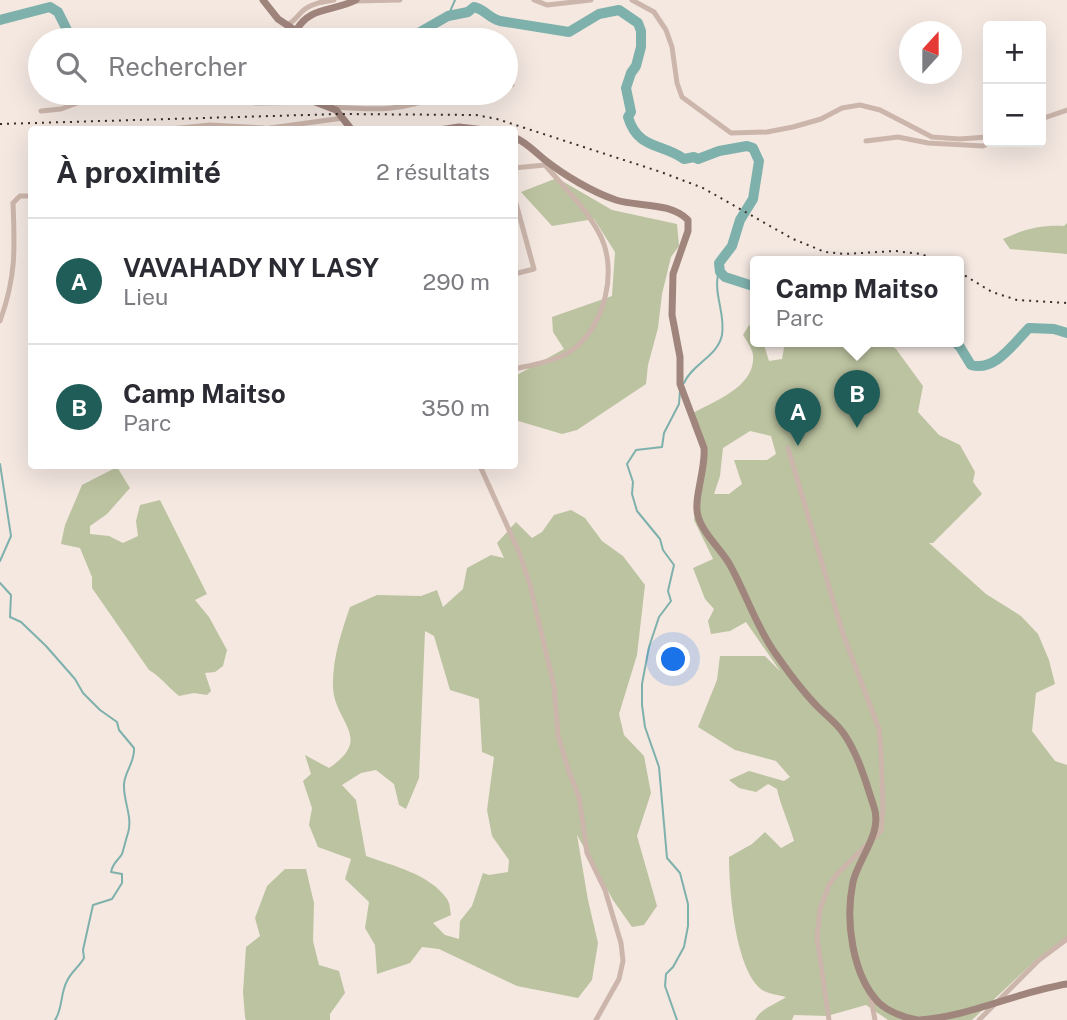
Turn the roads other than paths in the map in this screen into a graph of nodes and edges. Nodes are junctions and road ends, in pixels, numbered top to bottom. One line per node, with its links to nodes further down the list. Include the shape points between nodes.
1 (263, 0): 8 (street)
2 (334, 0): 8 (street, via 314,4)
3 (400, 0): 7 (street)
4 (534, 0): 5 (street, via 547,5)
5 (591, 0)
6 (632, 0): 22 (street, via 654,12 666,30 682,97 731,133 793,127 860,105 880,110 932,137)
7 (356, 1): 10 (street, via 312,13)
8 (286, 25): 9 (street)
9 (291, 28)
10 (298, 28)
11 (72, 105): 15 (street)
12 (410, 105): 13 (street, via 378,110)
13 (326, 106): 17 (street)
14 (1067, 110): 16 (street)
15 (41, 111)
16 (1046, 117)
17 (343, 118): 20 (street); 21 (street)
18 (200, 126): 19 (street)
19 (223, 126)
20 (295, 126)
21 (349, 126)
22 (983, 137)
23 (518, 140): 26 (street)
24 (866, 141): 25 (street, via 898,137)
25 (983, 146)
26 (546, 164): 27 (street); 32 (street, via 599,232 608,256 608,283 602,306 584,339 570,352); 35 (street, via 615,199 671,209 688,219 673,274 672,315 681,388 704,448 699,521 729,563 771,647 853,749 876,813)
27 (518, 168)
28 (28, 196): 31 (street, via 13,203 12,280)
29 (518, 211): 30 (street, via 534,270)
30 (518, 273)
31 (0, 321)
32 (518, 368)
33 (788, 448): 35 (street, via 843,634 879,729 883,823)
34 (481, 469): 40 (street, via 530,585 549,661 558,735 579,797 587,853 605,890 621,943 619,979)
35 (869, 844): 38 (street, via 853,881 851,907 854,950); 41 (street, via 829,886 820,909 817,938)
36 (1067, 939): 39 (street)
37 (1067, 984): 39 (street)
38 (870, 991): 42 (street); 43 (street, via 889,1010)
39 (995, 1004): 43 (street); 44 (street)
40 (596, 1020)
41 (829, 1020)
42 (875, 1020)
43 (918, 1020)
44 (979, 1020)

